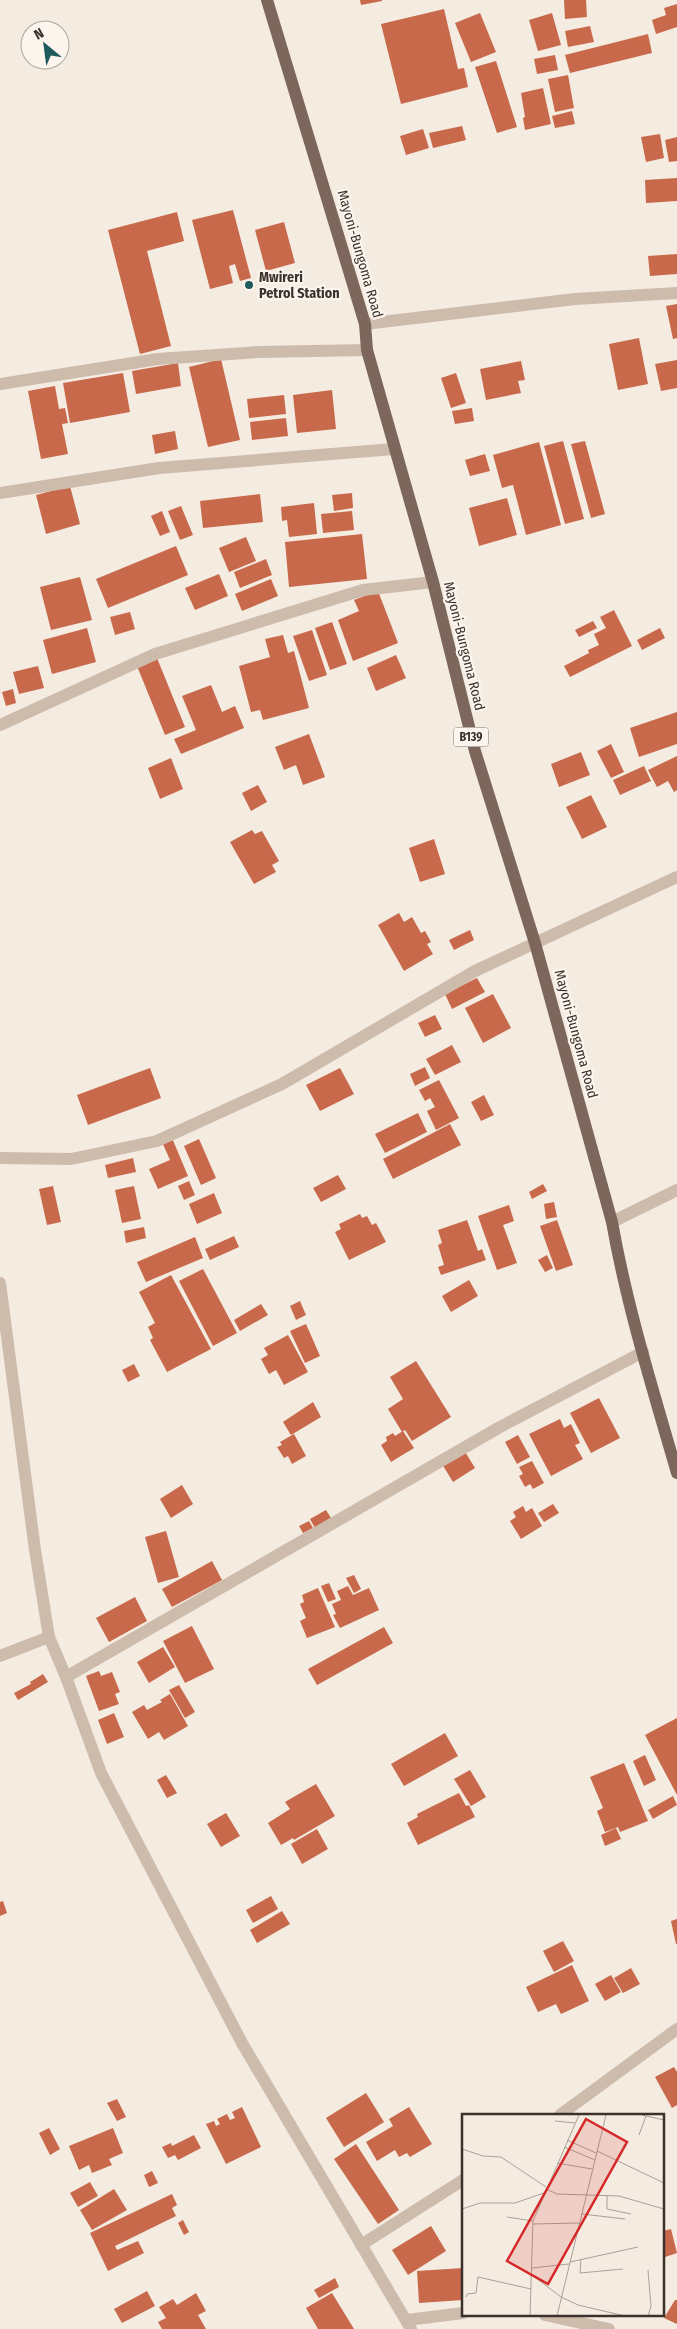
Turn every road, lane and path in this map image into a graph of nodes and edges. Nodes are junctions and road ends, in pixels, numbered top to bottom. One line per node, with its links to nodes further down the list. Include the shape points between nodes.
1 (267, 0): 3 (main road, Mayoni-Bungoma Road / B139)
2 (677, 293): 3 (street, via 575,299)
3 (365, 324): 4 (main road, Mayoni-Bungoma Road / B139)
4 (367, 350): 5 (street, via 258,352 158,359); 6 (main road, Mayoni-Bungoma Road / B139)
5 (0, 384)
6 (394, 449): 7 (street, via 159,468); 8 (main road, Mayoni-Bungoma Road / B139)
7 (0, 493)
8 (433, 582): 9 (street, via 364,590 155,654); 11 (main road, Mayoni-Bungoma Road / B139, via 475,751)
9 (0, 724)
10 (677, 877): 11 (street)
11 (535, 943): 12 (street, via 475,970 282,1084 157,1141 71,1159); 14 (main road, Mayoni-Bungoma Road / B139)
12 (0, 1158)
13 (677, 1190): 14 (street)
14 (612, 1222): 16 (main road, Mayoni-Bungoma Road / B139)
15 (0, 1283): 18 (street)
16 (643, 1352): 17 (main road, Mayoni-Bungoma Road / B139); 20 (street, via 492,1432)
17 (677, 1473)
18 (49, 1637): 19 (street); 20 (street)
19 (0, 1656)
20 (66, 1677): 24 (street, via 110,1791 242,2044)
21 (677, 2028): 22 (street)
22 (561, 2114)
23 (462, 2181): 24 (street)
24 (361, 2245): 27 (street)
25 (462, 2313): 27 (street)
26 (550, 2316): 28 (street)
27 (409, 2324)
28 (609, 2329)

